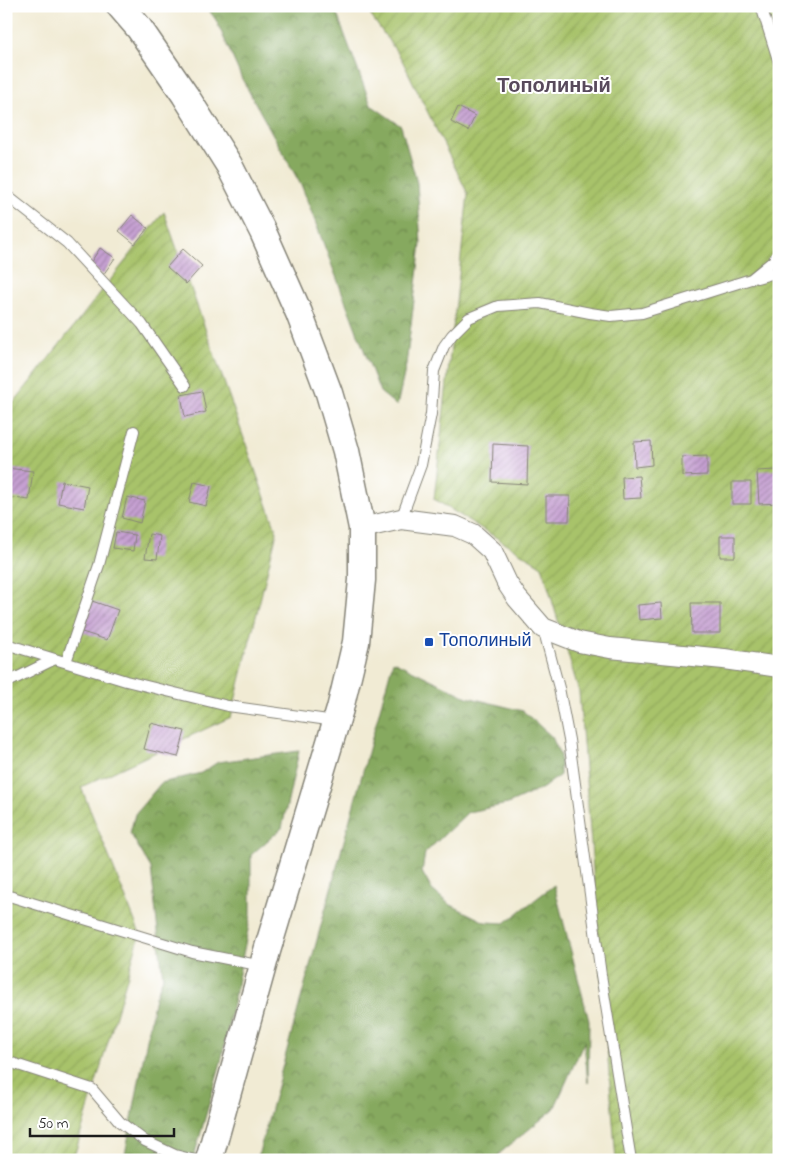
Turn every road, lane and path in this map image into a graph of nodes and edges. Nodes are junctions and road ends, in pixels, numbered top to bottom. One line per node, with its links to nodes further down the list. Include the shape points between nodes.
1 (120, 6): 11 (street, via 185,95 229,165 263,232 299,313 329,393 346,451)
2 (761, 6): 3 (lane)
3 (779, 63)
4 (6, 195): 8 (lane, via 67,243 142,324)
5 (779, 252): 7 (lane, via 774,261)
6 (779, 272): 7 (lane)
7 (751, 279): 10 (lane, via 642,313 611,316 540,303 498,306 469,318 444,346 434,371 431,414 421,465)
8 (185, 386)
9 (134, 431): 15 (lane, via 99,565)
10 (401, 519): 11 (street); 12 (street, via 455,526 473,534 492,551 512,591)
11 (362, 528): 18 (street, via 362,580 356,642)
12 (543, 628): 16 (street, via 579,642 610,648); 24 (lane, via 569,740)
13 (6, 644): 14 (lane)
14 (55, 659): 15 (lane); 17 (lane)
15 (66, 662): 18 (lane, via 126,681 228,706)
16 (779, 666)
17 (6, 683)
18 (336, 721): 20 (street)
19 (6, 896): 20 (lane, via 192,952)
20 (263, 966): 23 (street)
21 (6, 1061): 22 (lane, via 92,1089 120,1122 145,1141)
22 (195, 1160)
23 (209, 1160)
24 (631, 1160)

